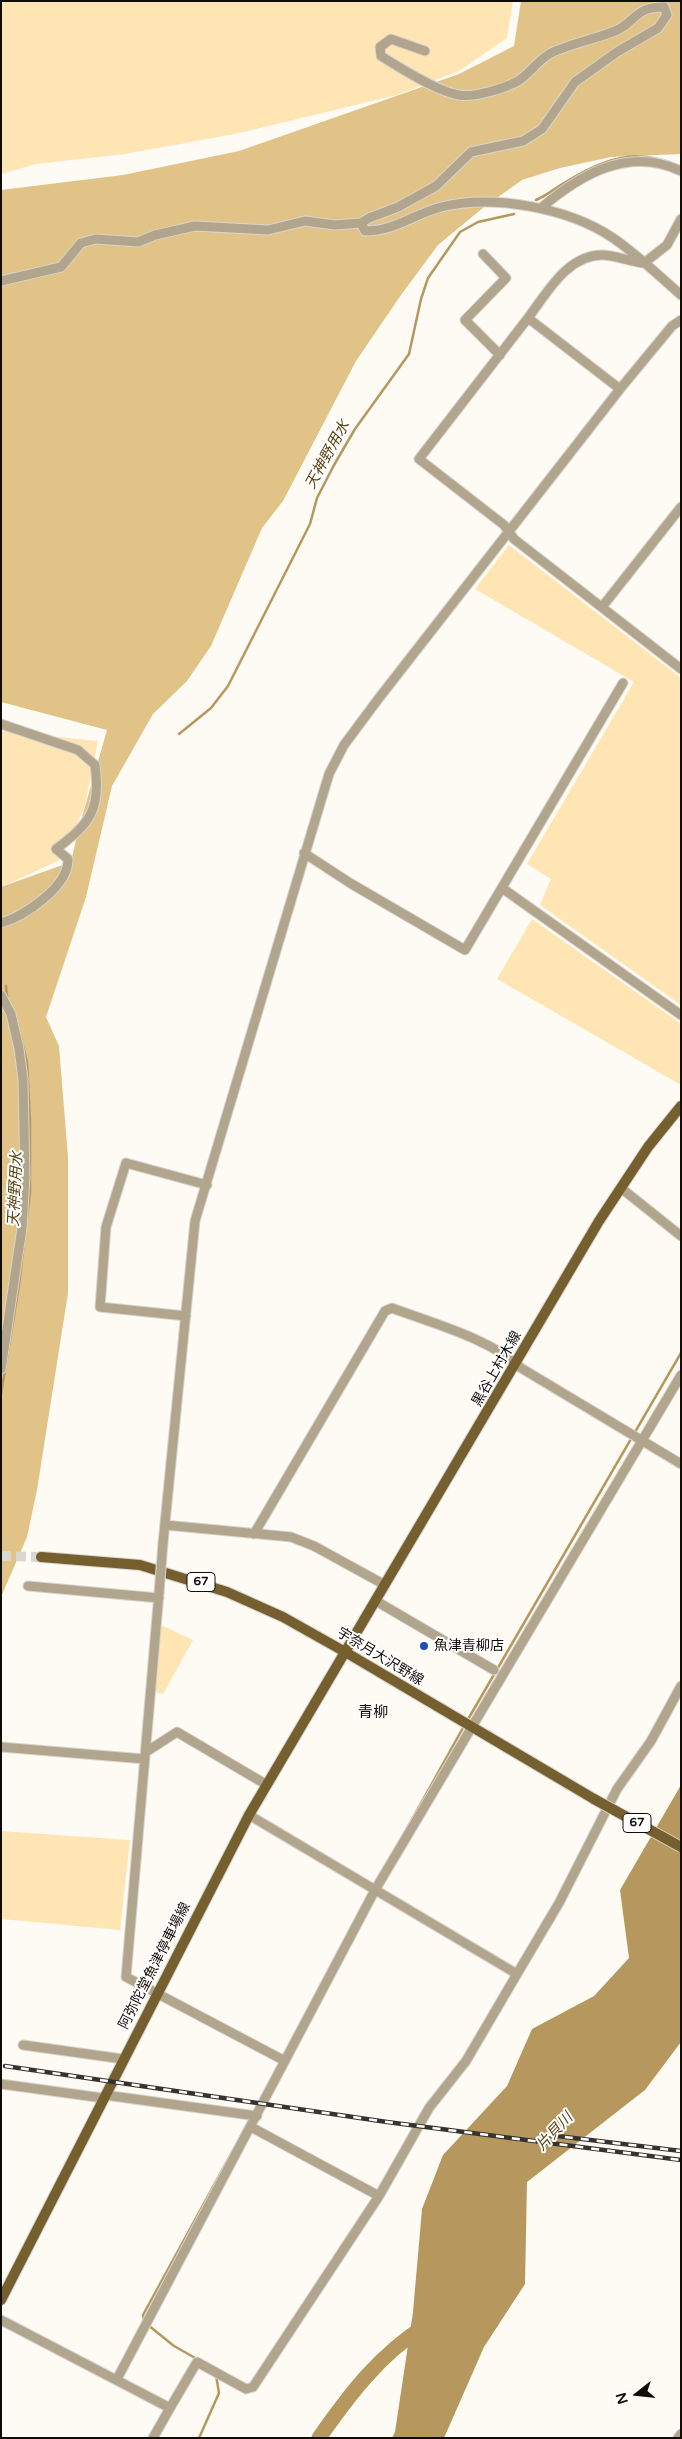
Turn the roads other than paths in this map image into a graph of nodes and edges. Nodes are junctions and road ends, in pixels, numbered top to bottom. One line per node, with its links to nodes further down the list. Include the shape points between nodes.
1 (426, 51): 5 (street, via 391,39 380,47 381,56 428,82 460,95 482,93 521,79 552,53 616,31 642,10 664,7 667,15 658,28 575,82 542,129 523,141 471,152 436,186 398,208)
2 (681, 171): 3 (street, via 648,160 633,160 578,180)
3 (541, 208): 5 (street, via 496,202 463,203 439,207 382,231 365,231); 7 (street, via 582,221 613,238)
4 (681, 219): 7 (street, via 666,245)
5 (361, 223): 8 (street, via 335,225 304,221 268,230 195,226 138,242 96,239 81,243 61,267)
6 (483, 254): 12 (street, via 506,278 465,320)
7 (644, 263): 9 (street); 10 (street, via 602,255 585,259 564,271)
8 (1, 281)
9 (681, 295)
10 (528, 318): 12 (street); 13 (street)
11 (681, 320): 13 (street, via 672,326)
12 (500, 355): 15 (street, via 419,459)
13 (620, 389): 15 (street)
14 (681, 507): 16 (street)
15 (509, 532): 16 (street); 20 (street, via 344,745 329,774)
16 (602, 607): 17 (street)
17 (681, 669)
18 (623, 683): 21 (street)
19 (1, 724): 22 (street, via 78,750 95,765 98,789 94,809 87,819 72,837 56,849 68,860 68,870 60,882 36,905)
20 (304, 853): 21 (street, via 466,950); 26 (street)
21 (502, 888): 24 (street)
22 (1, 923)
23 (1, 995): 31 (street, via 11,1014 23,1079 25,1177 22,1228)
24 (681, 1015)
25 (681, 1106): 27 (main road, 黒谷上村木線)
26 (207, 1184): 29 (street, via 195,1220); 29 (street, via 126,1163 106,1227 100,1307)
27 (621, 1188): 28 (street); 30 (main road, 黒谷上村木線)
28 (681, 1236)
29 (186, 1316): 35 (street)
30 (516, 1363): 33 (street); 36 (street, via 473,1339 392,1308 385,1311); 38 (main road, 黒谷上村木線)
31 (1, 1369)
32 (681, 1375): 33 (street)
33 (642, 1440): 34 (street); 45 (street)
34 (681, 1464)
35 (166, 1525): 36 (street); 40 (street, bridge)
36 (254, 1534): 38 (street, via 291,1537)
37 (41, 1557): 42 (main road, 宇奈月大沢野線 / 67, via 140,1565 208,1585 283,1617)
38 (385, 1585): 41 (main road, 黒谷上村木線)
39 (28, 1586): 40 (street)
40 (159, 1596): 47 (street)
41 (376, 1601): 42 (main road, 黒谷上村木線); 43 (street)
42 (347, 1652): 45 (main road, 宇奈月大沢野線 / 67); 48 (main road, 阿弥陀堂魚津停車場線)
43 (494, 1670)
44 (681, 1686): 52 (street, via 652,1741 617,1789)
45 (470, 1727): 50 (main road, 宇奈月大沢野線 / 67, bridge); 51 (street)
46 (1, 1748): 47 (street)
47 (145, 1756): 48 (street, via 177,1732); 53 (street, via 126,1978)
48 (267, 1785): 49 (main road, 阿弥陀堂魚津停車場線)
49 (249, 1815): 51 (street); 53 (main road, 阿弥陀堂魚津停車場線)
50 (681, 1847)
51 (375, 1890): 52 (street); 56 (street)
52 (517, 1974): 61 (street, via 466,2061 429,2108)
53 (157, 1994): 55 (main road, 阿弥陀堂魚津停車場線); 56 (street)
54 (23, 2045): 55 (street)
55 (123, 2059): 58 (main road, 阿弥陀堂魚津停車場線)
56 (285, 2061): 59 (street)
57 (1, 2084): 58 (street)
58 (104, 2096): 59 (street); 62 (main road, 阿弥陀堂魚津停車場線)
59 (256, 2116): 60 (street)
60 (251, 2127): 61 (street); 64 (street)
61 (380, 2196): 65 (street, via 252,2387 246,2389 197,2362)
62 (1, 2300)
63 (1, 2320): 64 (street)
64 (117, 2379): 65 (street)
65 (170, 2408): 67 (street)
66 (681, 2434): 68 (street)
67 (153, 2438)
68 (678, 2438)

